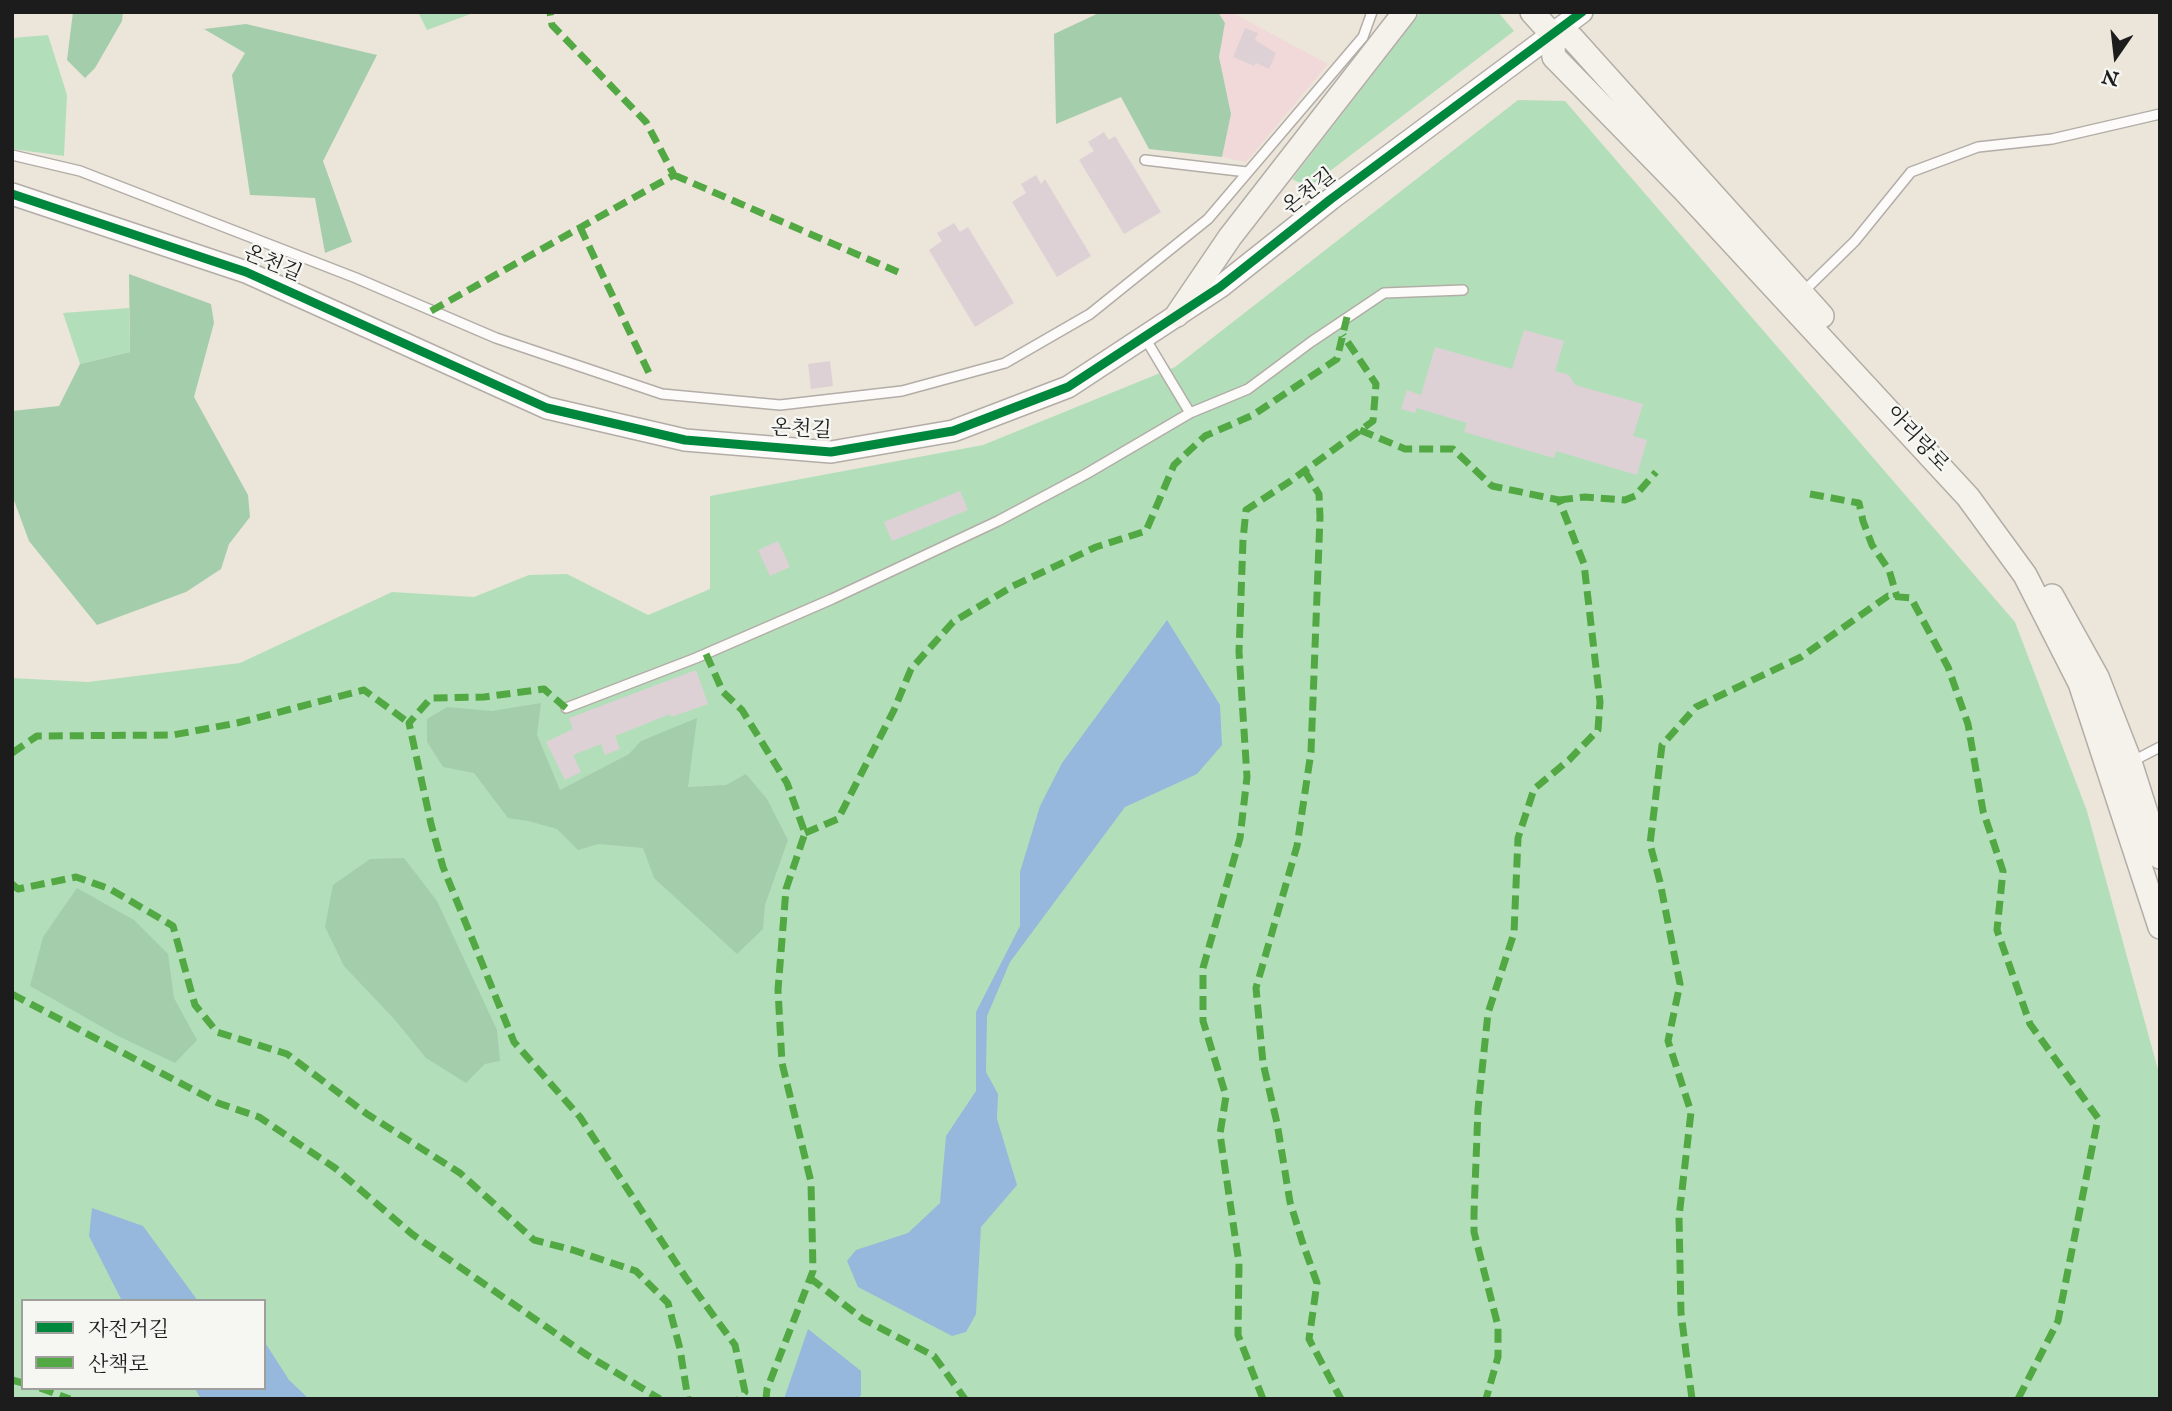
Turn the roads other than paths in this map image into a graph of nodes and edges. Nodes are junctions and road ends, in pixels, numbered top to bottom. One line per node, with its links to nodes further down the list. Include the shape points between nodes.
1 (1372, 12): 9 (lane, via 1363,37)
2 (1405, 12): 13 (main road, via 1230,237)
3 (1532, 12): 5 (main road, 아리랑로)
4 (1582, 12): 5 (street, 온천길)
5 (1551, 33): 12 (main road, 아리랑로, via 1572,38); 13 (street, 온천길, via 1220,287); 20 (main road, 아리랑로, via 1554,57 1968,496 2025,575 2080,683)
6 (2160, 114): 12 (lane, via 2052,139 1978,147 1911,172 1855,241)
7 (12, 155): 9 (lane, via 80,172 356,278 496,338 662,394 780,405 902,391 1006,363 1090,314 1208,219)
8 (1145, 160): 9 (lane)
9 (1247, 172)
10 (12, 194): 14 (street, 온천길, via 246,272 547,408 685,440 831,452 953,431 1068,387)
11 (1463, 290): 15 (lane, via 1384,293 1248,389)
12 (1801, 293): 18 (main road, 아리랑로, via 1979,491 2036,567 2097,677)
13 (1177, 315): 14 (street, 온천길)
14 (1144, 336): 15 (lane)
15 (1190, 413): 16 (lane, via 998,522 696,658)
16 (566, 708)
17 (2160, 747): 18 (lane)
18 (2130, 763): 19 (main road, 아리랑로)
19 (2160, 857)
20 (2160, 927)

